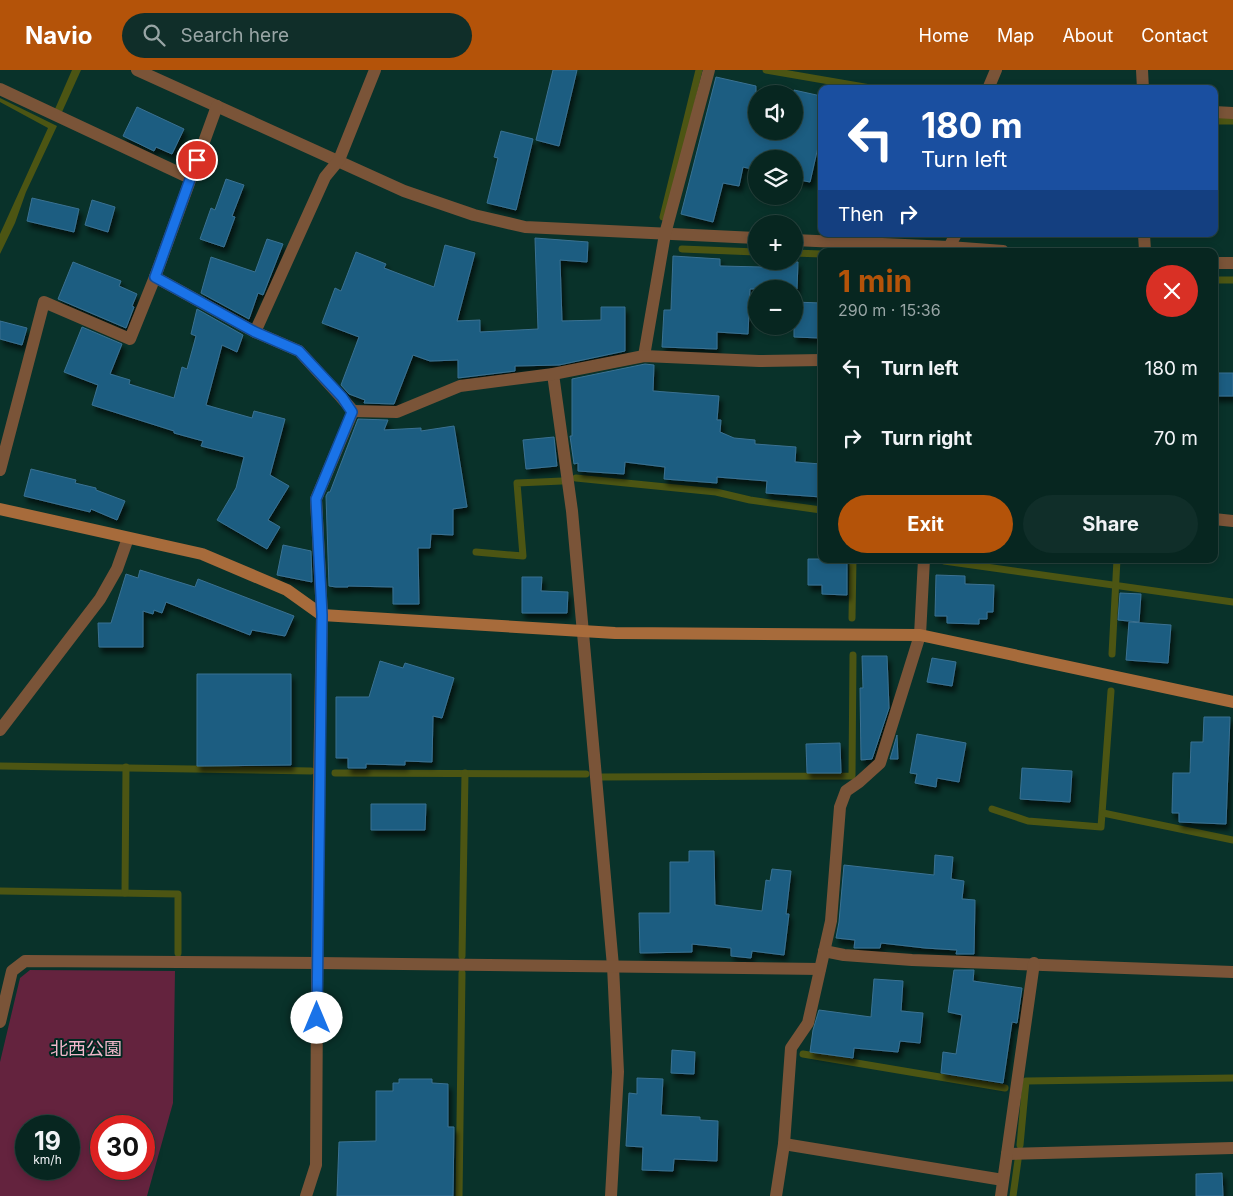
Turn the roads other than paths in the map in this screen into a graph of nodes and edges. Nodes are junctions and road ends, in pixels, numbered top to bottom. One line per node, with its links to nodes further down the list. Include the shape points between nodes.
1 (137, 70): 9 (street)
2 (375, 70): 12 (street)
3 (709, 70): 14 (street)
4 (996, 70): 6 (street)
5 (1142, 70): 7 (street)
6 (990, 85)
7 (1143, 85)
8 (0, 89): 13 (street)
9 (217, 106): 12 (street); 13 (street)
10 (1218, 112): 11 (street)
11 (1233, 113)
12 (339, 160): 14 (street, via 404,191 474,215 525,227); 21 (street, via 325,176)
13 (190, 178): 20 (street)
14 (665, 234): 15 (street); 22 (street)
15 (748, 238)
16 (803, 241): 17 (street)
17 (931, 248)
18 (1218, 263): 19 (street)
19 (1233, 263)
20 (155, 277): 21 (street); 26 (street, via 130,339 44,302)
21 (255, 332): 25 (street, via 299,351)
22 (644, 356): 23 (street); 24 (street)
23 (818, 360)
24 (553, 374): 25 (street, via 460,386 397,412); 33 (street, via 572,511)
25 (352, 412): 32 (street, via 316,499)
26 (0, 470)
27 (0, 509): 30 (street)
28 (1218, 520): 29 (street)
29 (1233, 522)
30 (128, 538): 32 (street, via 202,554 287,590); 36 (street, via 117,568 100,599)
31 (924, 563): 34 (street)
32 (322, 615): 33 (street); 38 (street)
33 (583, 631): 34 (street); 40 (street)
34 (920, 636): 35 (street); 37 (street, via 880,763 846,791 840,808 831,921)
35 (1233, 702)
36 (0, 730)
37 (824, 951): 39 (street, via 844,956); 41 (street)
38 (317, 963): 40 (street); 43 (street, via 25,961 12,971); 48 (street, via 316,1165)
39 (1034, 964): 42 (street); 46 (street)
40 (613, 966): 41 (street); 49 (street, via 618,1072)
41 (820, 969): 44 (street, via 808,1023 791,1048)
42 (1233, 972)
43 (0, 1022)
44 (784, 1144): 47 (street); 50 (street)
45 (1233, 1148): 46 (street)
46 (1007, 1154): 47 (street)
47 (1004, 1180): 51 (street)
48 (306, 1196)
49 (611, 1196)
50 (776, 1196)
51 (1001, 1196)

